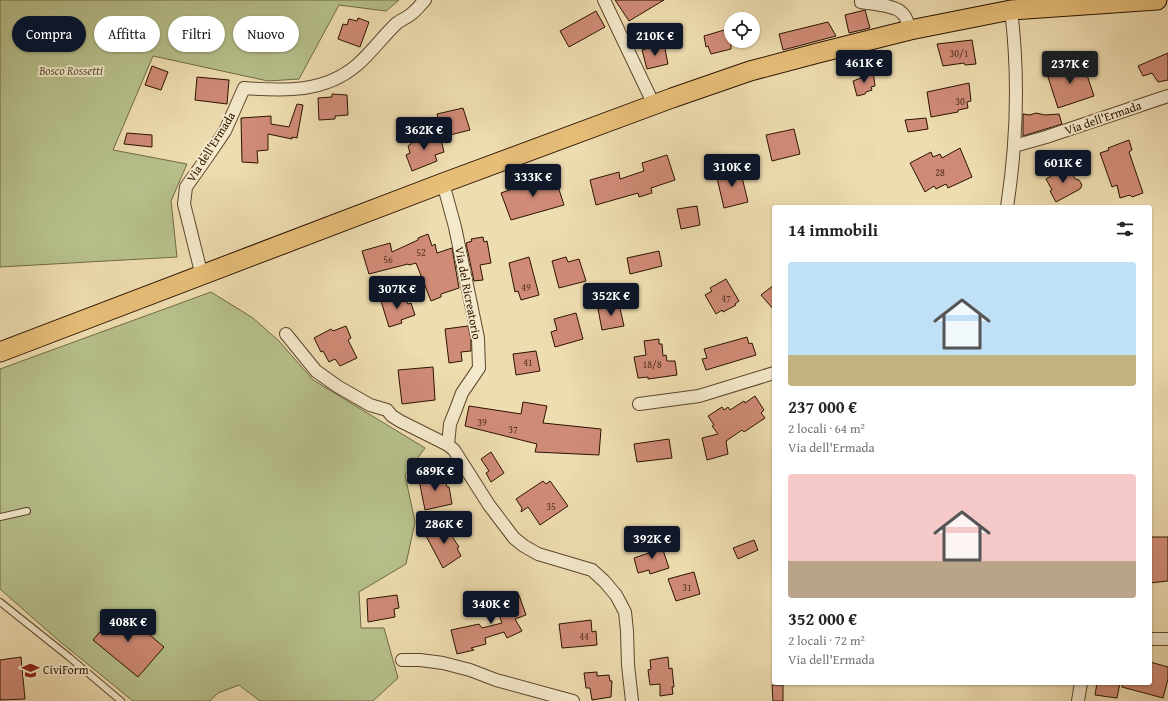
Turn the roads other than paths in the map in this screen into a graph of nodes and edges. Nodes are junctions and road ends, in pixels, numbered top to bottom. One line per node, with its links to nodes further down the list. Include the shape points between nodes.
1 (425, 0): 12 (street, Via dell'Ermada, via 411,15 398,22 356,65 339,77 311,87 282,90 244,88 225,131 186,187 184,204)
2 (604, 0): 8 (street)
3 (861, 0): 6 (street, via 901,11)
4 (1159, 2): 5 (main road)
5 (1011, 10): 6 (main road); 9 (street, via 1016,66)
6 (910, 30): 8 (main road, via 750,71)
7 (1168, 96): 9 (street, Via dell'Ermada)
8 (654, 105): 10 (main road)
9 (1014, 146): 11 (street)
10 (443, 183): 12 (main road); 17 (street, Via del Ricreatorio, via 455,227 478,338 479,368 462,393 450,424)
11 (1007, 205)
12 (202, 276): 14 (main road)
13 (286, 334): 17 (street, via 316,371 337,386 370,405 387,410 400,421)
14 (0, 352)
15 (772, 374): 16 (street, via 699,396)
16 (639, 404)
17 (448, 445): 27 (street, via 514,538 538,554 592,570 616,595 625,612)
18 (27, 511): 19 (lane)
19 (0, 517)
20 (0, 602): 25 (lane)
21 (1168, 639): 22 (street)
22 (1152, 640)
23 (402, 660): 26 (street, via 450,665)
24 (1081, 685): 28 (street)
25 (121, 701)
26 (573, 701)
27 (632, 701)
28 (1078, 701)

